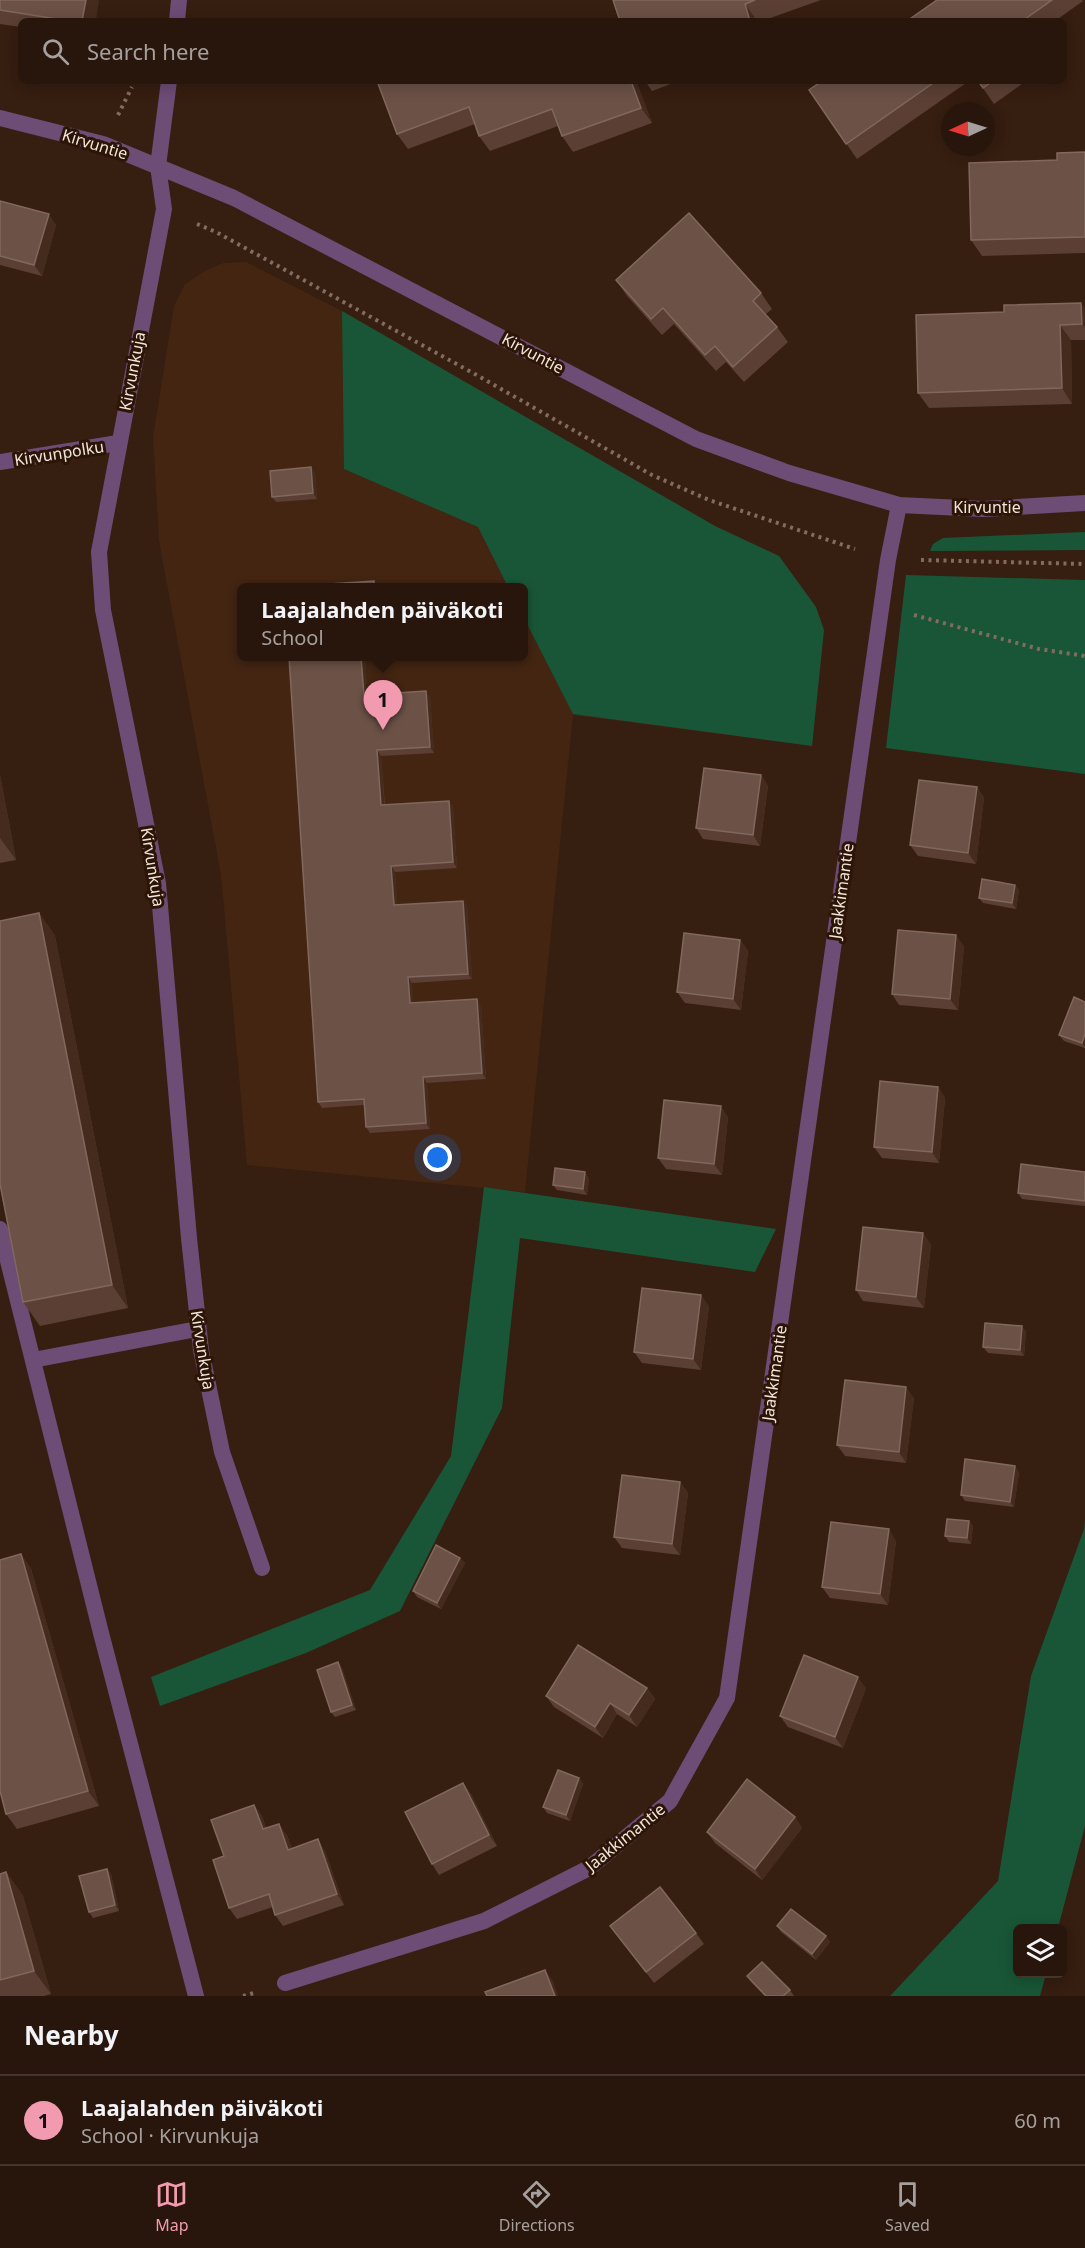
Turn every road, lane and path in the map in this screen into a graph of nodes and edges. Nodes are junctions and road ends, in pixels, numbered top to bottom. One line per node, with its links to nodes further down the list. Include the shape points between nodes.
1 (179, 0): 2 (street)
2 (177, 18)
3 (169, 84): 5 (street, Kirvunkuja)
4 (0, 118): 5 (street, Kirvuntie, via 103,144)
5 (158, 166): 6 (street, Kirvunkuja, via 164,209); 9 (street, Kirvuntie, via 234,198 696,439 789,473)
6 (118, 443): 7 (street, Kirvunpolku); 13 (street, Kirvunkuja, via 99,552 103,610 158,883)
7 (0, 462)
8 (1085, 503): 9 (street, Kirvuntie, via 983,509)
9 (899, 505): 10 (street, Jaakkimantie)
10 (881, 607): 11 (path, via 1039,650); 16 (street, Jaakkimantie, via 727,1698 669,1801 589,1868 484,1921)
11 (1085, 656)
12 (0, 1229): 14 (street)
13 (197, 1329): 14 (street); 15 (street, Kirvunkuja, via 222,1452)
14 (33, 1360): 17 (street)
15 (262, 1568)
16 (285, 1983)
17 (196, 1996)

